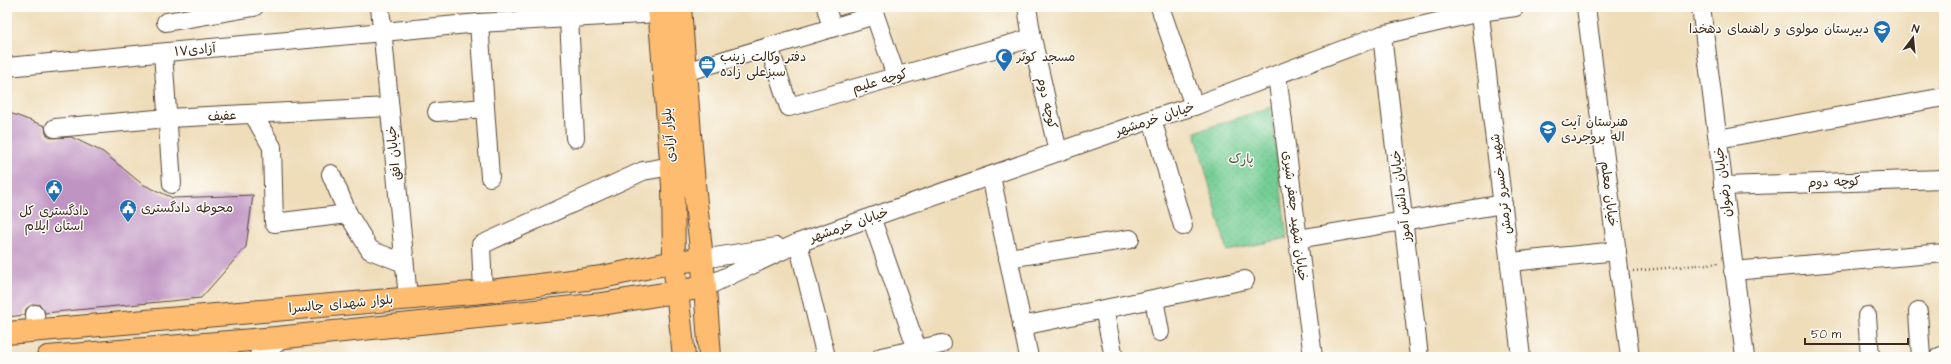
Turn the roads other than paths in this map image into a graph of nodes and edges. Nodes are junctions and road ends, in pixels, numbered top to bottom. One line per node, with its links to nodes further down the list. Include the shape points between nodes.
1 (254, 7): 13 (street)
2 (380, 7): 16 (street, خیابان افق)
3 (826, 7): 15 (street)
4 (1027, 7): 18 (street, کوچه دوم)
5 (1160, 7): 26 (street)
6 (1515, 7): 10 (street, خیابان خرمشهر)
7 (1586, 7): 52 (street, خیابان معلم)
8 (1701, 7): 35 (street, خیابان رضوان)
9 (666, 9): 12 (street, آزادی۱۷); 22 (main road, بلوار آزادی); 40 (main road, بلوار آزادی)
10 (1480, 9): 17 (street, خیابان خرمشهر); 44 (street, شهید خسرو ترمش)
11 (874, 11): 15 (street); 24 (street)
12 (569, 18): 14 (street, آزادی۱۷); 34 (street)
13 (166, 22)
14 (479, 23): 16 (street, آزادی۱۷); 28 (street)
15 (832, 28): 19 (street)
16 (382, 33): 20 (street, آزادی۱۷); 27 (street, خیابان افق)
17 (1382, 35): 23 (street, خیابان خرمشهر); 47 (street, خیابان دانش آموز)
18 (1032, 38): 24 (street, کوچه علیم); 36 (street, کوچه دوم)
19 (769, 47): 22 (street); 24 (street, کوچه علیم, via 789,107)
20 (163, 53): 21 (street, آزادی۱۷); 31 (street)
21 (7, 67)
22 (685, 72): 40 (main road, بلوار آزادی)
23 (1278, 75): 26 (street, خیابان خرمشهر); 50 (street, خیابان شهید جعفر شیری)
24 (896, 76)
25 (1944, 98): 35 (street)
26 (1194, 106): 32 (street, خیابان خرمشهر)
27 (389, 107): 30 (street, عفیف); 58 (street, خیابان افق)
28 (485, 108): 29 (street); 39 (street)
29 (437, 112)
30 (253, 114): 31 (street, عفیف); 45 (street, via 272,147 274,223)
31 (168, 118): 33 (street, عفیف); 42 (street)
32 (1152, 119): 36 (street, خیابان خرمشهر); 48 (street)
33 (55, 128)
34 (575, 138)
35 (1718, 139): 43 (street, خیابان رضوان)
36 (1058, 152): 38 (street, خیابان خرمشهر)
37 (331, 174): 45 (street)
38 (991, 176): 46 (street, خیابان خرمشهر); 54 (street)
39 (490, 177)
40 (680, 179): 55 (main road, بلوار آزادی); 56 (main road, بلوار آزادی); 63 (street, via 643,171 481,245)
41 (1944, 179): 43 (street, کوچه دوم)
42 (172, 184)
43 (1723, 186): 59 (street, خیابان رضوان)
44 (1503, 204): 47 (street); 57 (street, شهید خسرو ترمش)
45 (348, 214): 58 (street, via 370,250)
46 (871, 217): 51 (street, خیابان خرمشهر); 76 (street)
47 (1404, 221): 50 (street); 88 (street, خیابان دانش آموز)
48 (1184, 226)
49 (1130, 239): 54 (street)
50 (1298, 239): 87 (street, خیابان شهید جعفر شیری)
51 (798, 243): 55 (street, خیابان خرمشهر); 62 (street, خیابان خرمشهر); 83 (street)
52 (1617, 251): 57 (street); 90 (street, خیابان معلم)
53 (1944, 253): 59 (street)
54 (1008, 258): 71 (street)
55 (702, 259): 56 (main road, بلوار شهدای چالسرا); 62 (main road, بلوار آزادی)
56 (674, 262): 60 (main road, بلوار شهدای چالسرا); 64 (main road, بلوار آزادی)
57 (1511, 262): 89 (street, شهید خسرو ترمش)
58 (404, 263): 65 (street, خیابان افق)
59 (1733, 266): 91 (street, خیابان رضوان)
60 (602, 277): 63 (main road, بلوار شهدای چالسرا); 67 (main road, via 611,290 609,297)
61 (1244, 280): 66 (street)
62 (705, 288): 64 (main road, بلوار شهدای چالسرا); 82 (main road)
63 (483, 292): 65 (main road, بلوار شهدای چالسرا)
64 (676, 292): 67 (main road, بلوار شهدای چالسرا); 81 (main road)
65 (408, 298): 73 (main road, بلوار شهدای چالسرا, via 35,322)
66 (1154, 299): 68 (street); 72 (street)
67 (602, 304): 74 (main road, بلوار شهدای چالسرا)
68 (1104, 309): 71 (street); 86 (street)
69 (1918, 312): 93 (street)
70 (1867, 316): 92 (street)
71 (1022, 326): 85 (street)
72 (1160, 332)
73 (7, 333)
74 (286, 336): 77 (main road, بلوار شهدای چالسرا); 80 (street)
75 (942, 344): 76 (street)
76 (917, 349): 84 (street)
77 (163, 352): 79 (main road, بلوار شهدای چالسرا)
78 (1944, 355): 94 (street)
79 (48, 357)
80 (258, 357)
81 (684, 357)
82 (710, 357)
83 (826, 357)
84 (881, 357)
85 (1029, 357)
86 (1114, 357)
87 (1313, 357)
88 (1419, 357)
89 (1522, 357)
90 (1630, 357)
91 (1745, 357)
92 (1870, 357)
93 (1921, 357)
94 (1939, 357)

